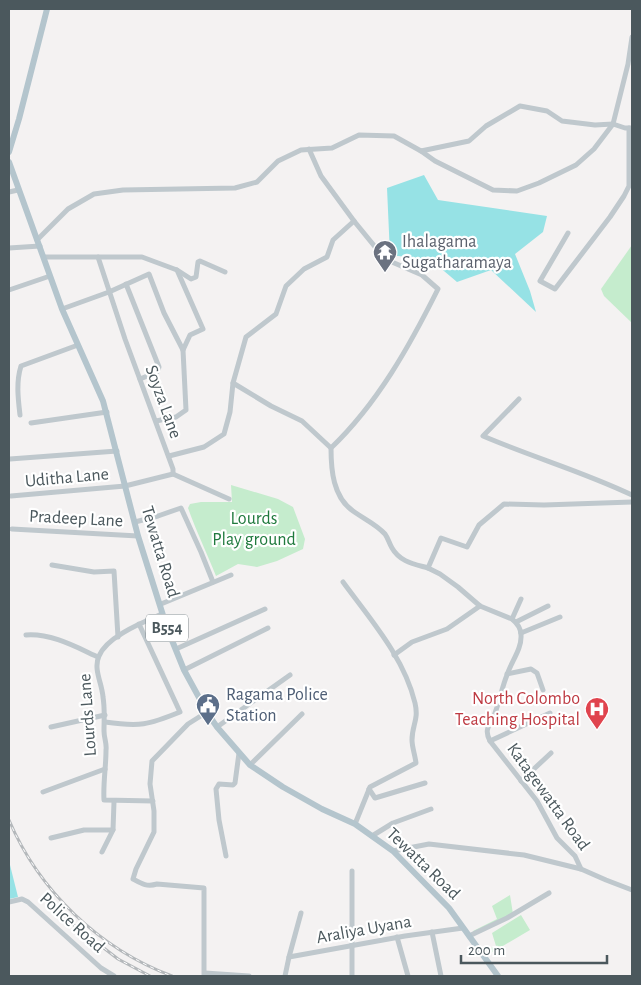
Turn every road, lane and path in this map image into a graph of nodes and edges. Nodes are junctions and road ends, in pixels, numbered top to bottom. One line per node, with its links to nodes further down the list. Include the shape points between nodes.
1 (47, 9): 7 (main road)
2 (632, 37): 3 (street)
3 (613, 124): 4 (street); 6 (street, via 562,121 547,110 520,106 469,140); 6 (street, via 594,149 576,165 517,191 493,190)
4 (630, 128): 12 (street, via 629,186 610,217 555,289 540,281)
5 (309, 150): 6 (street, via 332,148 358,136 394,136); 11 (street, via 321,176); 13 (street, via 301,150 278,162 257,182 235,188 123,190 94,194 68,209)
6 (421, 151)
7 (9, 152)
8 (9, 162): 9 (main road, Tewatta Road / B554)
9 (18, 190): 10 (street); 13 (main road, Tewatta Road / B554)
10 (9, 192)
11 (354, 221): 27 (street, via 333,240 327,257 304,269 286,286 276,314 246,337); 33 (street, via 385,259 422,275 438,289 413,340 345,435)
12 (568, 233)
13 (38, 243): 14 (street); 15 (main road, Tewatta Road / B554)
14 (9, 248)
15 (44, 257): 16 (street); 19 (main road, Tewatta Road / B554)
16 (98, 257): 17 (street, via 142,258); 22 (street, Soyza Lane)
17 (177, 270): 18 (street, via 194,279 200,261); 25 (street, via 203,329 190,335)
18 (224, 272)
19 (50, 276): 21 (street); 23 (main road, Tewatta Road / B554)
20 (126, 284): 22 (street); 25 (street, via 149,274); 26 (street, via 158,367 157,372)
21 (9, 290)
22 (109, 292): 23 (street); 26 (street, Soyza Lane)
23 (62, 309): 24 (main road, Tewatta Road / B554)
24 (78, 345): 29 (main road, Tewatta Road / B554); 30 (street, via 22,366 18,375)
25 (183, 350): 31 (street, via 186,410 176,417)
26 (140, 379): 31 (street, Soyza Lane)
27 (233, 383): 33 (street, via 302,421); 35 (street, via 224,434 204,447)
28 (518, 399): 39 (street, via 483,436)
29 (107, 412): 32 (street); 34 (main road, Tewatta Road / B554)
30 (20, 415)
31 (156, 422): 35 (street, Soyza Lane)
32 (31, 423)
33 (331, 448): 47 (street, via 331,470 338,493 351,510 386,535 393,550 404,561)
34 (117, 451): 36 (street); 38 (main road, Tewatta Road / B554)
35 (168, 456): 37 (street, Soyza Lane)
36 (10, 459)
37 (173, 474): 38 (street); 41 (street)
38 (125, 486): 40 (street, Uditha Lane); 43 (main road, Tewatta Road / B554)
39 (632, 495)
40 (11, 496)
41 (229, 499)
42 (632, 502): 47 (street, via 504,504 479,525 467,547 442,538)
43 (135, 522): 45 (main road, Tewatta Road / B554); 49 (street, via 181,508)
44 (12, 529): 45 (street, Pradeep Lane)
45 (138, 536): 52 (main road, Tewatta Road / B554)
46 (52, 565): 63 (street, via 94,572 114,570)
47 (428, 568): 53 (street, via 458,586)
48 (231, 575): 49 (street)
49 (213, 582): 52 (street)
50 (343, 582): 65 (street)
51 (521, 599): 58 (street)
52 (161, 604): 56 (main road, Tewatta Road / B554)
53 (480, 606): 58 (street); 65 (street, via 447,629 412,642)
54 (548, 606): 58 (street)
55 (265, 609): 64 (street)
56 (162, 614): 59 (street, Lourds Lane); 64 (main road, Tewatta Road / B554)
57 (560, 617): 61 (street)
58 (514, 621): 61 (street)
59 (139, 624): 63 (street, Lourds Lane); 75 (street, via 180,712 139,726)
60 (268, 628): 67 (street)
61 (521, 633): 68 (street, Katagewatta Road, via 521,644)
62 (26, 635): 66 (street, via 37,634 64,642)
63 (118, 637): 66 (street, Lourds Lane)
64 (176, 649): 67 (main road, Tewatta Road / B554)
65 (394, 655): 85 (street, via 406,676 415,703 417,718 412,741 416,762)
66 (98, 657): 74 (street, Lourds Lane, via 97,674 102,685)
67 (184, 670): 71 (main road, Tewatta Road / B554)
68 (507, 674): 70 (street, via 531,670 537,673); 78 (street, Katagewatta Road, via 486,734)
69 (290, 675): 77 (street)
70 (543, 690)
71 (207, 712): 77 (main road, Tewatta Road / B554); 87 (street, via 188,724 152,761 150,784)
72 (550, 713): 78 (street)
73 (302, 714): 81 (street)
74 (105, 715): 75 (street, Lourds Lane); 76 (street)
75 (105, 722): 82 (street, Lourds Lane)
76 (51, 727)
77 (217, 727): 79 (main road, Tewatta Road / B554)
78 (490, 741): 83 (street, Katagewatta Road)
79 (239, 753): 81 (main road, Tewatta Road / B554); 96 (street, via 235,783 219,784 216,789)
80 (552, 753): 83 (street)
81 (250, 765): 90 (main road, Tewatta Road / B554, via 322,809)
82 (104, 770): 86 (street); 88 (street, Lourds Lane, via 104,800)
83 (521, 781): 97 (street, Katagewatta Road)
84 (425, 783): 85 (street, via 375,798)
85 (369, 789): 90 (street)
86 (43, 792)
87 (153, 801): 88 (street); 109 (street, via 154,832 133,879 145,886 204,888)
88 (114, 802): 91 (street)
89 (431, 809): 92 (street, via 393,823)
90 (356, 824): 92 (main road, Tewatta Road / B554)
91 (113, 830): 93 (street, via 84,830); 95 (street)
92 (372, 836): 94 (main road, Tewatta Road / B554)
93 (52, 838)
94 (393, 851): 97 (street, via 429,844 524,855); 103 (main road, Tewatta Road / B554)
95 (102, 852)
96 (226, 856)
97 (581, 869): 99 (street)
98 (352, 871): 107 (street)
99 (632, 890)
100 (549, 893): 105 (street)
101 (9, 902): 110 (street, Police Road, via 28,902)
102 (301, 913): 108 (street)
103 (463, 928): 104 (street, Araliya Uyana); 105 (main road, Tewatta Road / B554)
104 (432, 932): 106 (street, Araliya Uyana); 115 (street)
105 (469, 936): 116 (main road, Tewatta Road / B554)
106 (397, 937): 107 (street, Araliya Uyana); 114 (street)
107 (353, 945): 108 (street, Araliya Uyana); 113 (street)
108 (289, 957): 112 (street)
109 (204, 974): 111 (street)
110 (114, 976)
111 (249, 976)
112 (285, 976)
113 (352, 976)
114 (408, 976)
115 (441, 976)
116 (498, 976)

